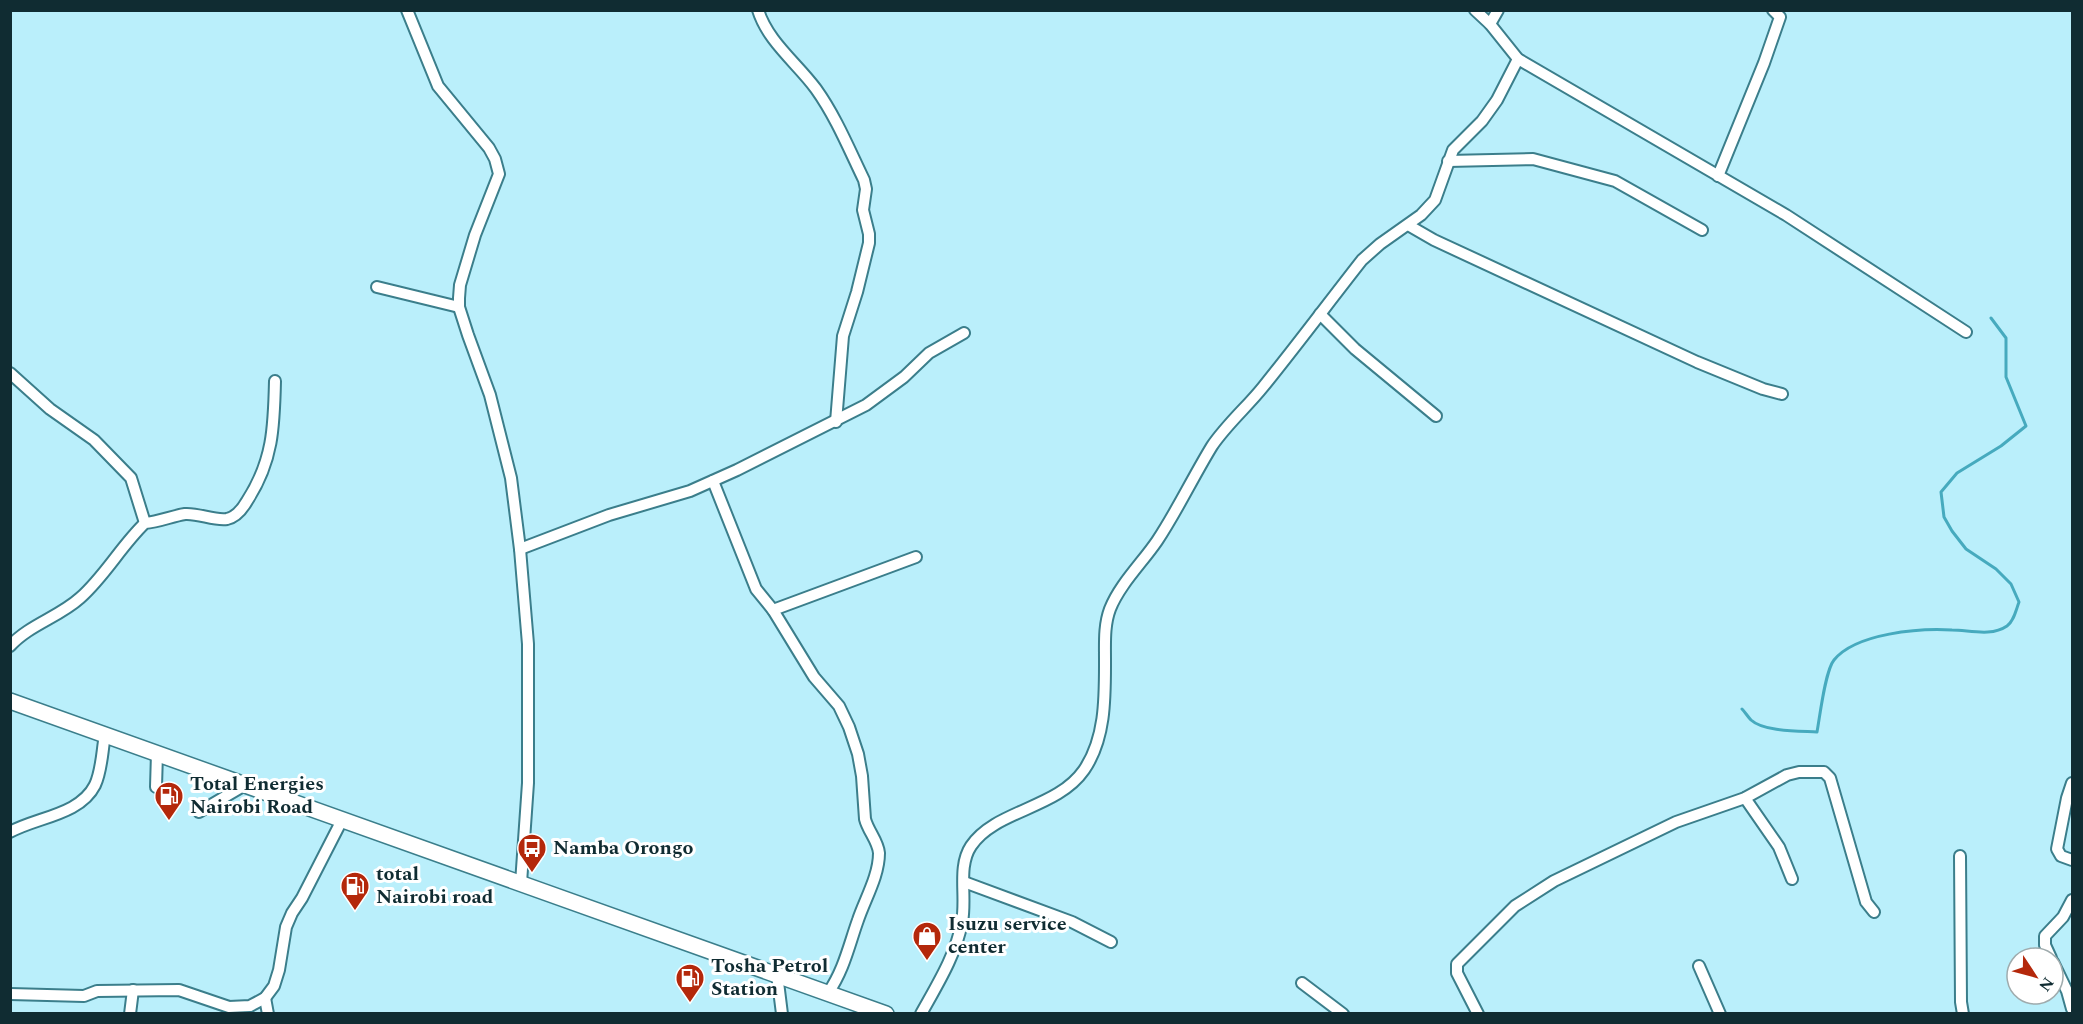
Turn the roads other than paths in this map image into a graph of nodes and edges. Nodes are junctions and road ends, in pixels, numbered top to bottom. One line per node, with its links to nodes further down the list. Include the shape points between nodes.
1 (407, 10): 13 (street, via 438,86 489,148 498,165 495,187 460,285)
2 (759, 10): 21 (street, via 785,54 832,112 866,189 863,210 869,243 843,336)
3 (1475, 10): 6 (street)
4 (1498, 10): 6 (street)
5 (1773, 10): 9 (street, via 1780,17)
6 (1490, 24): 7 (street)
7 (1518, 59): 8 (street, via 1497,100); 9 (street)
8 (1448, 160): 10 (street, via 1435,200); 11 (street, via 1533,159 1615,182)
9 (1718, 176): 15 (street)
10 (1408, 225): 14 (street, via 1362,260); 19 (street, via 1697,362)
11 (1702, 230)
12 (377, 287): 13 (street)
13 (459, 307): 24 (street, via 490,395 509,468)
14 (1320, 314): 20 (street, via 1355,349); 42 (street, via 1213,445 1158,540 1110,609 1105,631 1105,695 1100,728 1096,749 1083,771 1047,801 980,835 966,855)
15 (1966, 332)
16 (964, 333): 21 (street, via 929,353 904,377)
17 (10, 373): 23 (street, via 51,410 94,440 131,478)
18 (275, 381): 23 (street, via 274,429 268,459 242,510 228,519 186,514)
19 (1782, 394)
20 (1436, 416)
21 (836, 422): 22 (street)
22 (713, 481): 24 (street); 26 (street, via 756,590)
23 (145, 523): 27 (street, via 80,598 19,636)
24 (520, 549): 41 (street, via 528,644 528,783)
25 (916, 557): 26 (street)
26 (773, 610): 52 (street, via 814,677 840,706 858,754 865,819 878,845 875,875 841,971)
27 (10, 646)
28 (10, 701): 29 (highway)
29 (105, 735): 30 (highway); 37 (street, via 99,774 89,795 66,810)
30 (157, 753): 32 (highway); 33 (street)
31 (2073, 783): 39 (street, via 2057,849 2061,856)
32 (245, 785): 35 (street); 36 (highway)
33 (156, 787)
34 (1745, 798): 40 (street, via 1779,847); 44 (street, via 1788,775 1827,775 1866,902); 62 (street, via 1676,822 1554,881 1515,906 1457,963 1457,973)
35 (199, 812)
36 (342, 820): 41 (highway); 54 (street, via 291,913 279,970)
37 (10, 832)
38 (1960, 856): 64 (street)
39 (2073, 860)
40 (1792, 879)
41 (521, 882): 48 (highway)
42 (964, 882): 45 (street, via 1072,922); 60 (street, via 963,921 955,948)
43 (2073, 900): 46 (street, via 2045,936)
44 (1874, 912)
45 (1111, 942)
46 (2045, 946)
47 (1699, 966): 63 (street)
48 (777, 974): 52 (highway); 58 (street)
49 (1302, 983): 61 (street)
50 (2065, 987): 55 (street)
51 (133, 990): 53 (street, via 97,991 84,996); 54 (street, via 179,990 229,1007 250,1006); 56 (street)
52 (828, 993): 59 (highway)
53 (10, 994)
54 (265, 998): 57 (street)
55 (2073, 1009)
56 (130, 1014)
57 (268, 1014)
58 (782, 1014)
59 (886, 1014)
60 (921, 1014)
61 (1343, 1014)
62 (1478, 1014)
63 (1720, 1014)
64 (1963, 1014)

